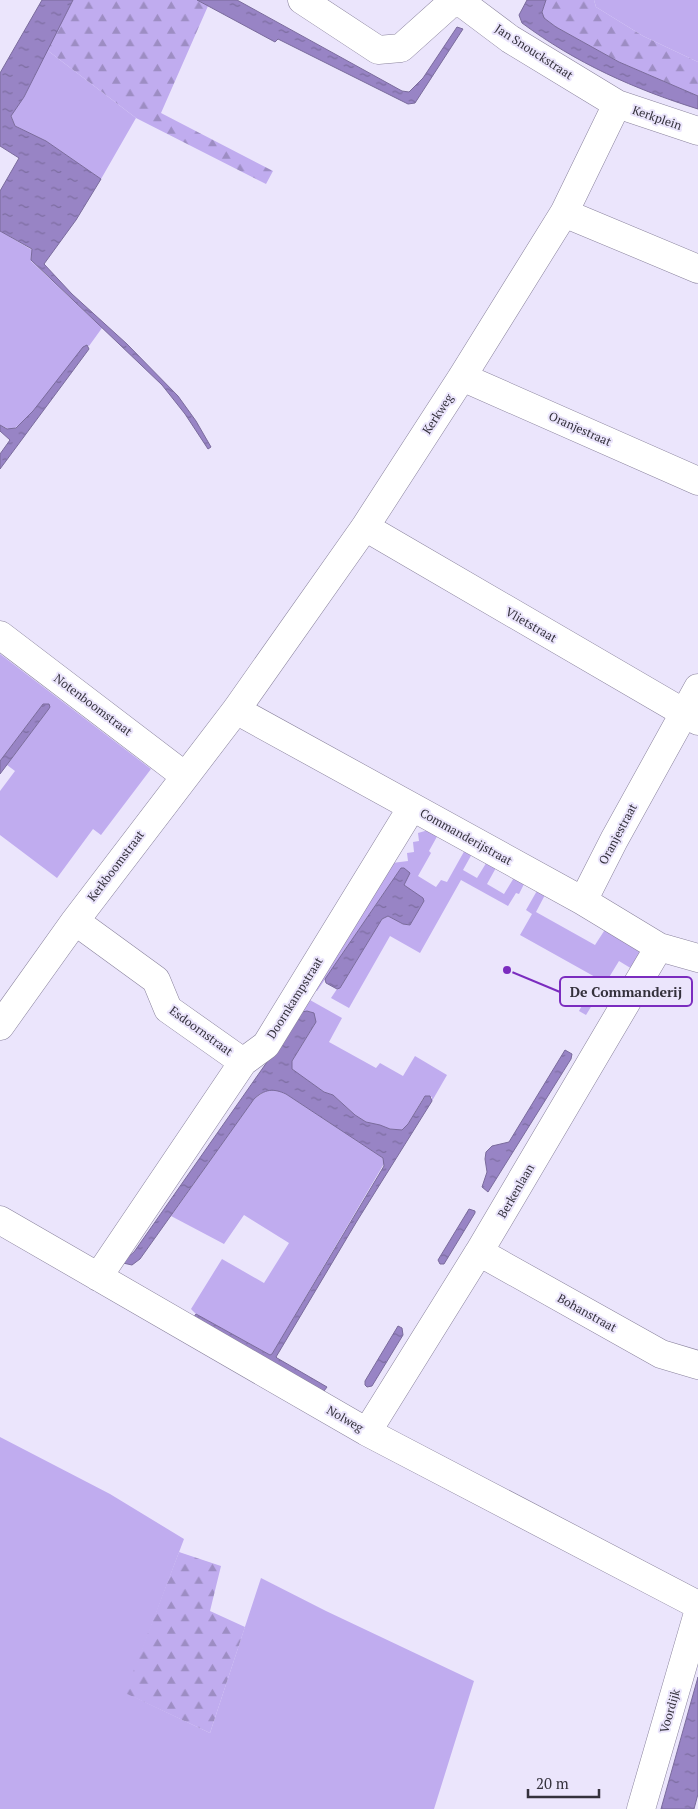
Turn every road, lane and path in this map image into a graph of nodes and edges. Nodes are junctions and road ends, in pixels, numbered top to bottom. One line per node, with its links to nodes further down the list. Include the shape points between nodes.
1 (302, 0): 2 (street, Jan Snouckstraat, via 378,50 401,48 450,4)
2 (463, 2): 3 (street, Jan Snouckstraat, via 510,39)
3 (617, 104): 4 (street, Kerkplein); 5 (street, Kerkweg)
4 (698, 132)
5 (564, 213): 6 (street); 7 (street, Kerkweg)
6 (698, 269)
7 (462, 377): 8 (street, Oranjestraat); 9 (street, Kerkweg)
8 (698, 482)
9 (365, 527): 12 (street, Kerkweg); 13 (street, Vlietstraat)
10 (0, 635): 14 (street, Notenboomstraat)
11 (698, 688): 13 (street, Oranjestraat)
12 (236, 710): 14 (street, Kerkboomstraat); 15 (street, Commanderijstraat)
13 (691, 718): 16 (street, Oranjestraat)
14 (185, 776): 17 (street, Kerkboomstraat)
15 (412, 807): 16 (street, Commanderijstraat); 21 (street, Doornkampstraat, via 266,1045)
16 (583, 901): 18 (street, Commanderijstraat)
17 (74, 921): 20 (street, Kerkboomstraat); 21 (street, Esdoornstraat, via 156,980 168,1009)
18 (659, 947): 19 (street, Commanderijstraat); 23 (street, Berkenlaan)
19 (698, 958)
20 (0, 1026)
21 (243, 1062): 24 (street, Doornkampstraat)
22 (0, 1220): 24 (street, Nolweg)
23 (479, 1252): 25 (street, Bohanstraat, via 661,1354); 26 (street, Berkenlaan)
24 (98, 1277): 26 (street, Nolweg)
25 (698, 1365)
26 (367, 1432): 27 (street, Nolweg)
27 (698, 1605)
28 (698, 1613): 29 (street, Voordijk)
29 (641, 1809)

